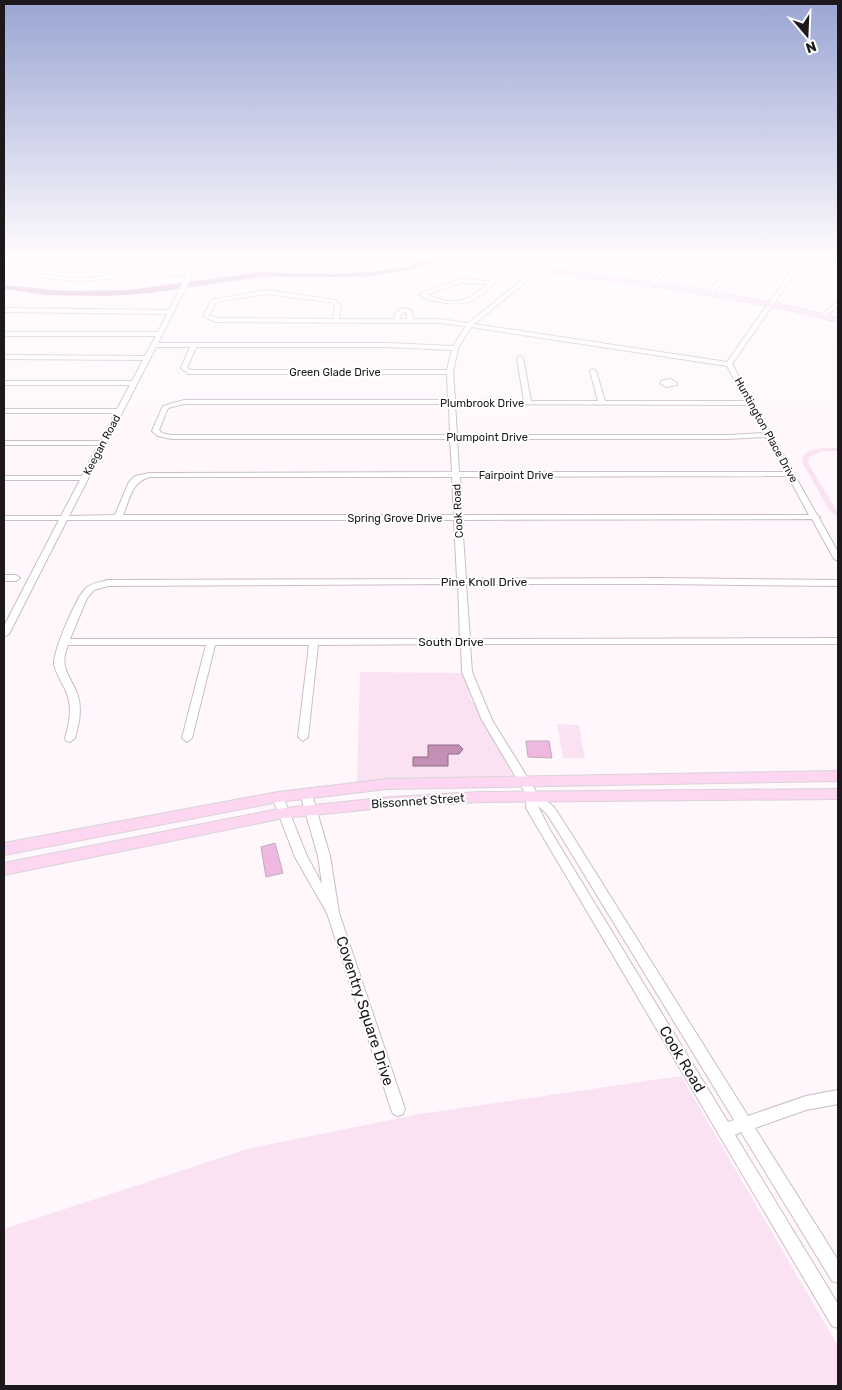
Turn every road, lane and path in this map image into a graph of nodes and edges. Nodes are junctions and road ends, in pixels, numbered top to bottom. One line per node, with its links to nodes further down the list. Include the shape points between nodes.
1 (167, 321): 7 (street, Keegan Road)
2 (423, 321): 5 (street)
3 (472, 321): 5 (street, Cook Road)
4 (758, 321): 14 (street, Huntington Place Drive)
5 (470, 324): 10 (street, Cook Road); 14 (street)
6 (4, 334): 7 (street)
7 (160, 334): 8 (street, Keegan Road)
8 (154, 345): 9 (street); 12 (street, Keegan Road)
9 (194, 345): 10 (street); 16 (street, Green Glade Drive, via 184,368 189,372)
10 (455, 348): 16 (street, Cook Road)
11 (4, 358): 12 (street)
12 (147, 358): 18 (street, Keegan Road)
13 (520, 358): 22 (street)
14 (729, 364): 24 (street, Huntington Place Drive)
15 (593, 371): 23 (street)
16 (450, 372): 21 (street, Cook Road)
17 (4, 383): 18 (street)
18 (134, 383): 26 (street, Keegan Road)
19 (670, 386): 20 (street)
20 (677, 402): 23 (street, Plumbrook Drive); 24 (street, Plumbrook Drive)
21 (453, 403): 22 (street, Plumbrook Drive); 28 (street, Plumbrook Drive, via 184,402 165,407 155,431 165,436); 29 (street, Cook Road)
22 (528, 403): 23 (street, Plumbrook Drive)
23 (602, 403)
24 (752, 403): 27 (street, Huntington Place Drive)
25 (4, 411): 26 (street)
26 (119, 411): 31 (street, Keegan Road)
27 (769, 435): 29 (street, Plumpoint Drive); 32 (street, Huntington Place Drive)
28 (204, 436): 29 (street, Plumpoint Drive)
29 (455, 437): 33 (street, Cook Road)
30 (4, 443): 31 (street)
31 (103, 443): 35 (street, Keegan Road)
32 (791, 474): 33 (street, Fairpoint Drive); 36 (street, Huntington Place Drive)
33 (456, 475): 39 (street, Fairpoint Drive, via 150,475 138,478 132,484); 40 (street, Cook Road)
34 (4, 478): 35 (street)
35 (85, 478): 38 (street, Keegan Road)
36 (816, 517): 40 (street, Spring Grove Drive); 41 (street, Huntington Place Drive)
37 (4, 518): 38 (street, Spring Grove Drive)
38 (64, 518): 39 (street, Spring Grove Drive); 46 (street, Keegan Road)
39 (118, 518): 40 (street, Spring Grove Drive)
40 (460, 518): 44 (street, Cook Road)
41 (838, 559)
42 (4, 578): 43 (street)
43 (16, 578)
44 (461, 582): 45 (street, Pine Knoll Drive); 47 (street, Pine Knoll Drive, via 108,583 91,588 83,597); 50 (street, Cook Road)
45 (838, 583)
46 (4, 634)
47 (63, 642): 48 (street, South Drive); 52 (street, via 57,664 72,692 75,709 75,725)
48 (211, 642): 49 (street, South Drive); 53 (street)
49 (314, 642): 50 (street, South Drive); 54 (street)
50 (465, 642): 51 (street, South Drive); 58 (street, Cook Road, via 467,672 478,699)
51 (838, 642)
52 (70, 738)
53 (187, 738)
54 (303, 738)
55 (838, 776): 56 (main road, Bissonnet Street)
56 (753, 778): 57 (main road, Bissonnet Street); 63 (main road)
57 (660, 779): 58 (main road, Bissonnet Street); 62 (main road)
58 (523, 780): 59 (main road, Bissonnet Street, via 387,784); 61 (street, Cook Road)
59 (306, 794): 64 (main road, Bissonnet Street); 65 (street, Coventry Square Drive)
60 (838, 794): 63 (main road, Bissonnet Street)
61 (533, 796): 62 (main road, Bissonnet Street); 65 (main road, Bissonnet Street); 74 (street, Cook Road, via 550,810 563,830); 75 (street, Cook Road, via 532,808 546,833)
62 (665, 796): 63 (main road, Bissonnet Street)
63 (760, 796)
64 (278, 797): 66 (street, Coventry Square Drive); 67 (main road, Bissonnet Street)
65 (311, 809): 66 (main road, Bissonnet Street); 71 (street, Coventry Square Drive, via 324,856)
66 (284, 813): 68 (main road, Bissonnet Street); 71 (street, Coventry Square Drive, via 301,857)
67 (118, 828): 68 (main road); 69 (main road, Bissonnet Street)
68 (119, 846): 70 (main road, Bissonnet Street)
69 (4, 849)
70 (4, 869)
71 (333, 913): 73 (street, Coventry Square Drive)
72 (838, 1097): 74 (street, via 806,1103)
73 (398, 1109)
74 (744, 1125): 75 (street); 76 (street, Cook Road)
75 (724, 1131): 77 (street, Cook Road)
76 (838, 1275)
77 (838, 1320)

